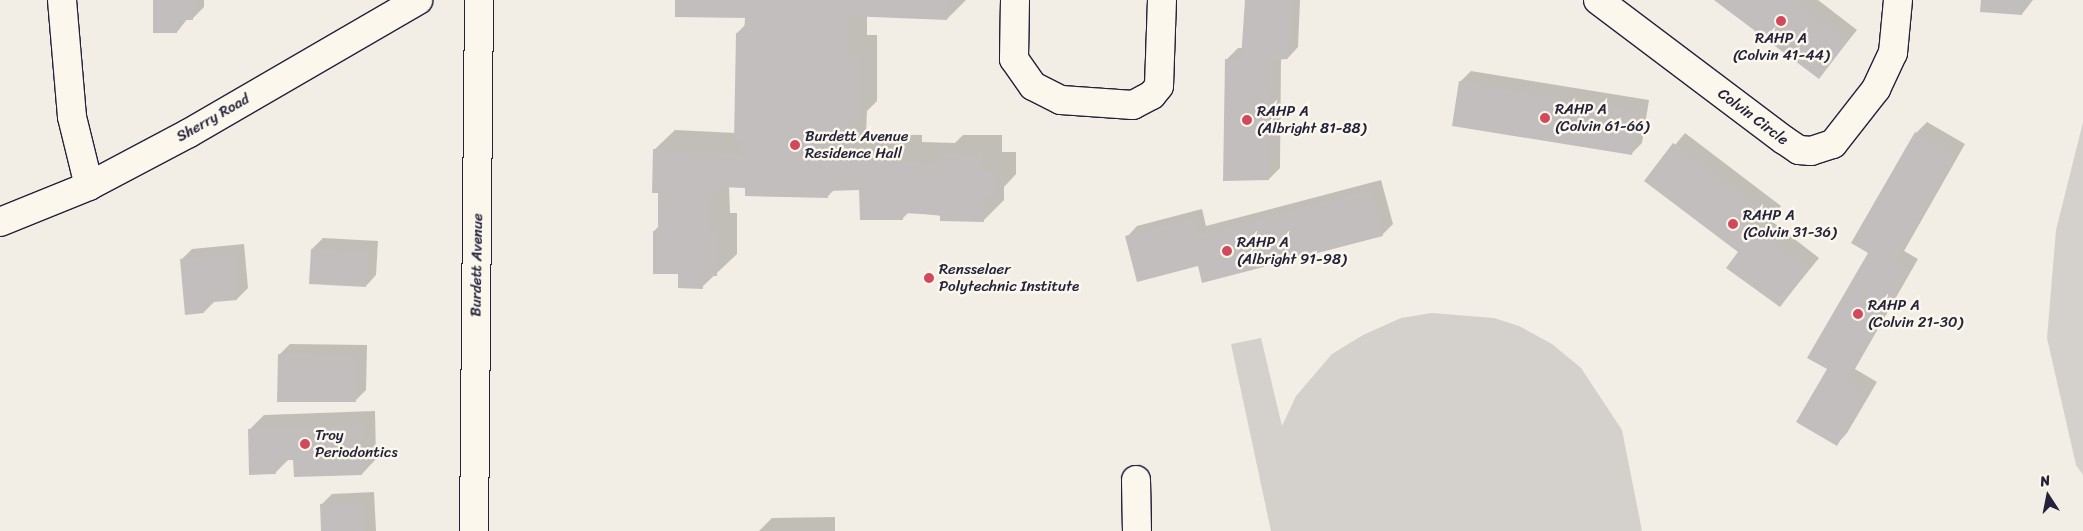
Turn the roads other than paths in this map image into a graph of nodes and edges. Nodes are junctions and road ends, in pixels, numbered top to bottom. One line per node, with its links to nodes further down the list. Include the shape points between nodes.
1 (62, 0): 8 (street, via 72,117)
2 (418, 0): 8 (street, Sherry Road, via 189,133)
3 (479, 0): 11 (street, Burdett Avenue)
4 (1015, 0): 5 (street, via 1014,59 1033,86 1061,100 1133,105 1152,95 1159,86)
5 (1162, 0)
6 (1598, 0): 7 (street, Colvin Circle, via 1784,140 1799,150 1811,151 1833,144 1876,89 1893,53)
7 (1898, 0)
8 (89, 186): 9 (street, Sherry Road)
9 (0, 222)
10 (1136, 480): 12 (street)
11 (474, 531)
12 (1137, 531)

